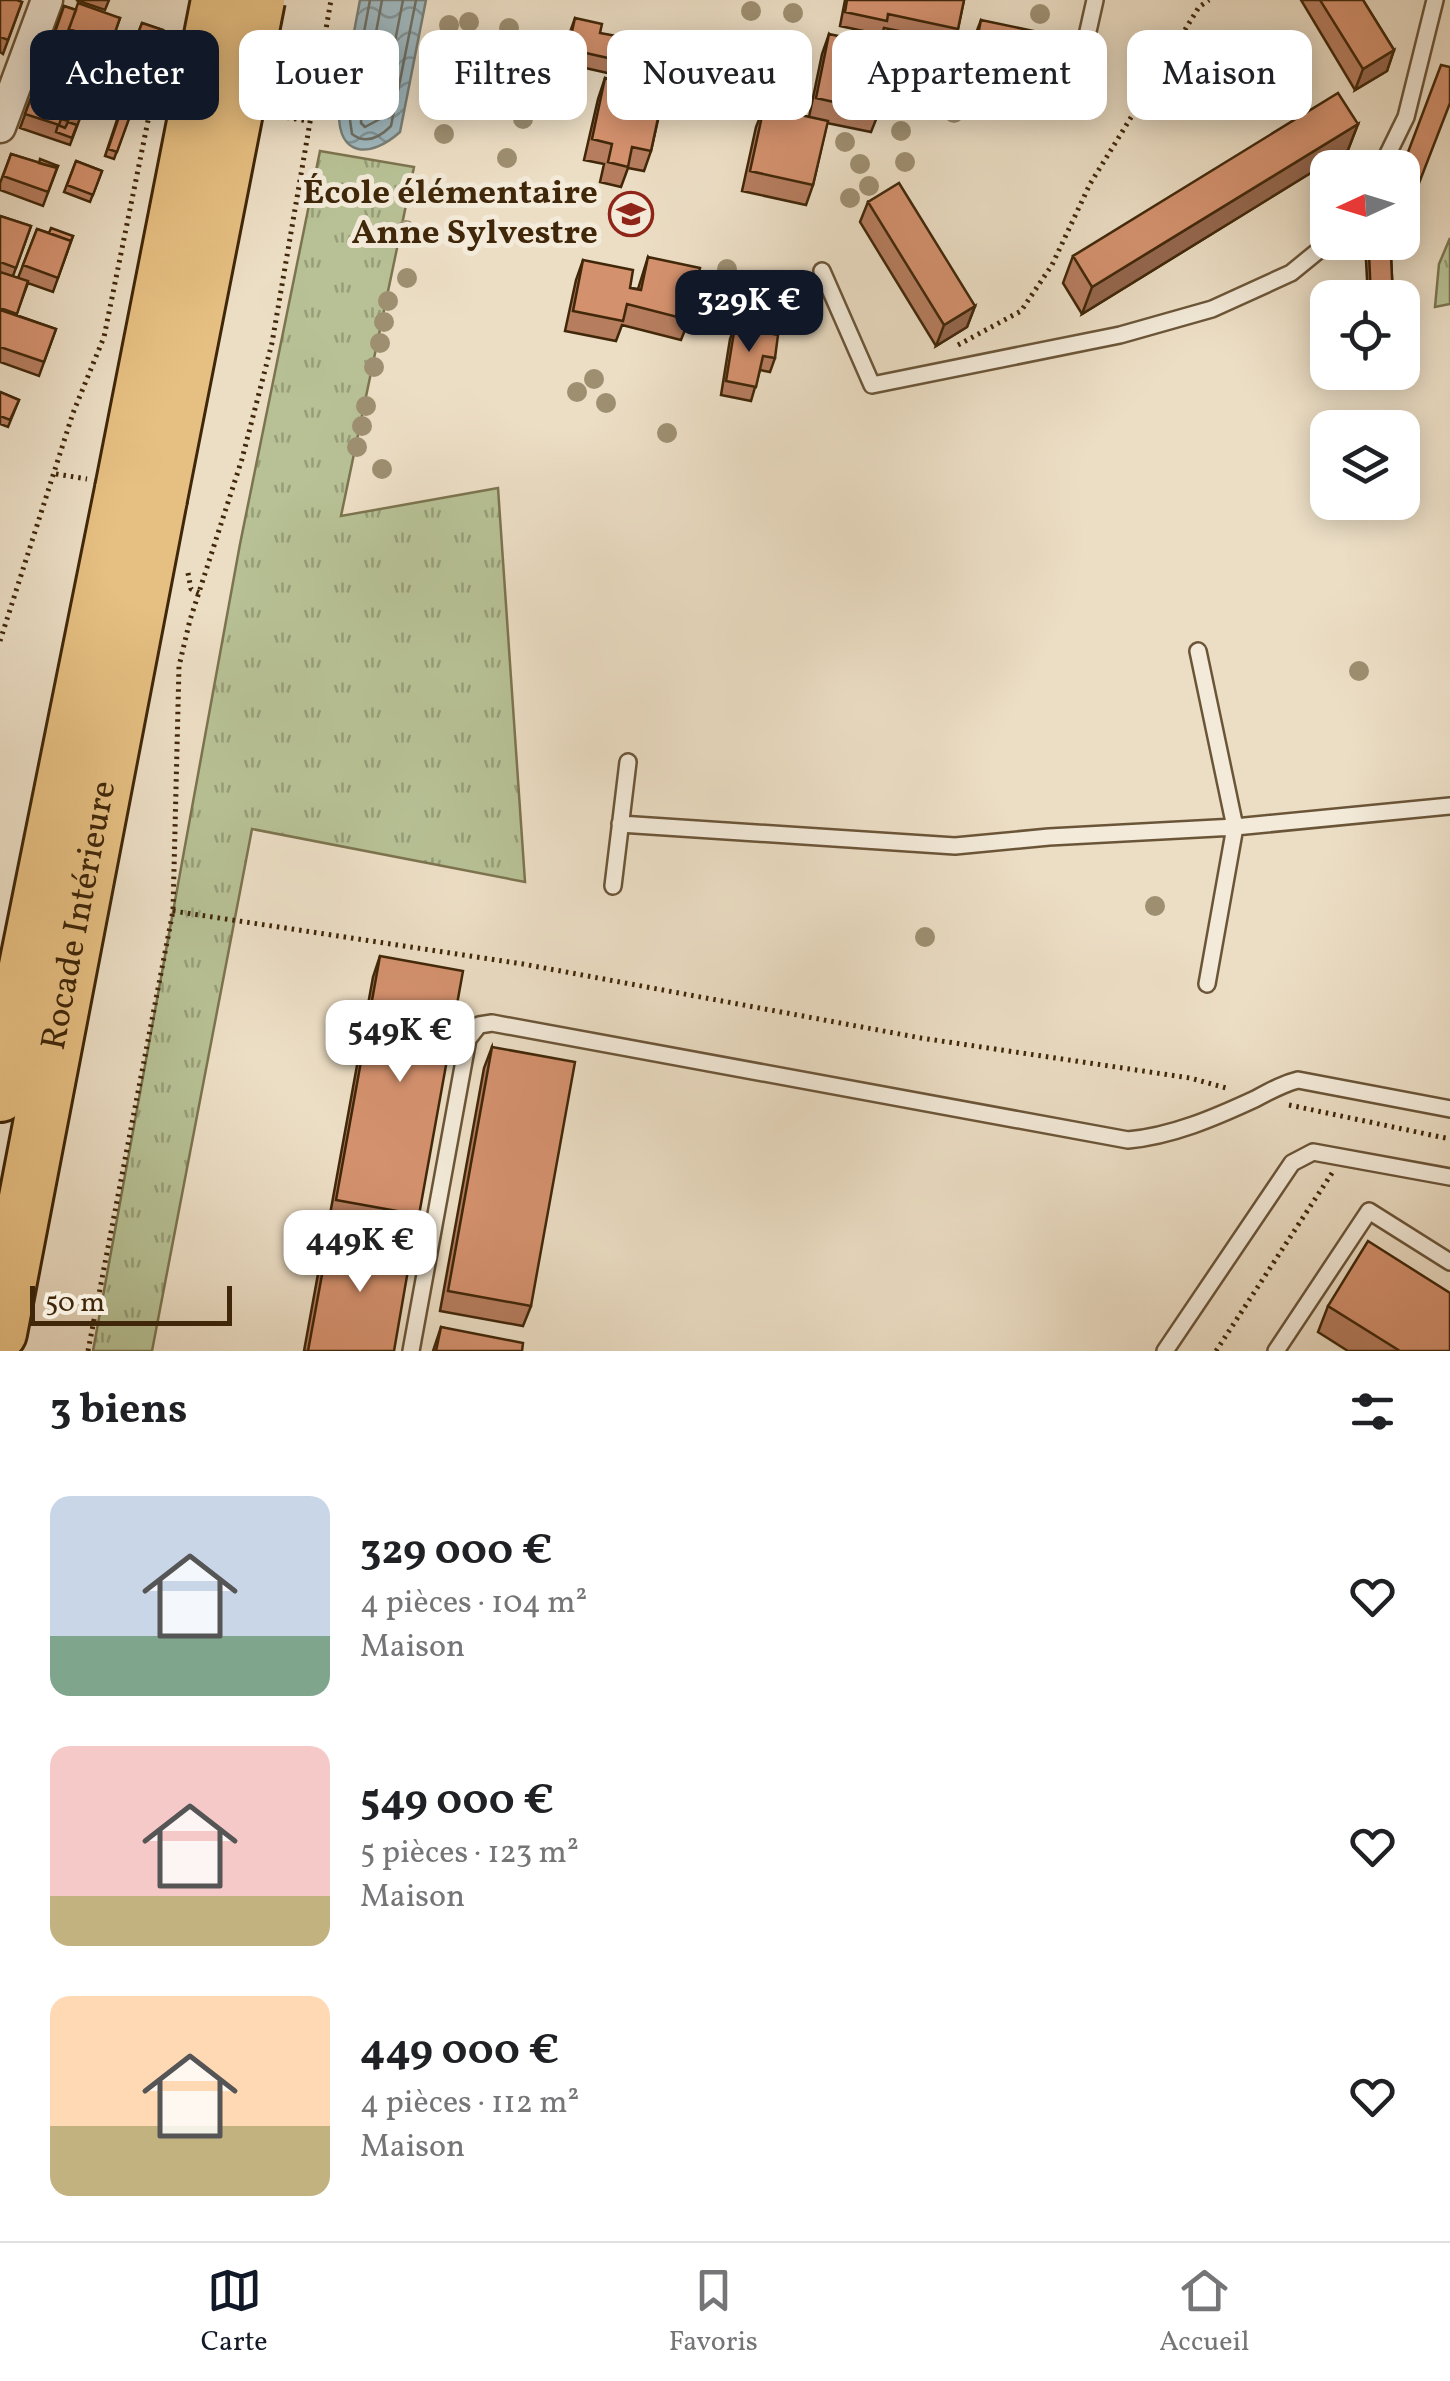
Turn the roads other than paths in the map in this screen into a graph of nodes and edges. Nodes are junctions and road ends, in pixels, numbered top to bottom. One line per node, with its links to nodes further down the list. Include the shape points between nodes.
1 (47, 0): 7 (street)
2 (218, 0): 11 (highway, bridge)
3 (258, 0): 11 (highway, bridge)
4 (1095, 0): 6 (lane)
5 (1435, 0): 8 (lane, via 1406,117)
6 (1088, 30)
7 (0, 127)
8 (1390, 150)
9 (1310, 258): 10 (lane, via 1212,309 1120,335 872,385)
10 (822, 271)
11 (124, 489): 18 (highway, Rocade Intérieure)
12 (1198, 651): 16 (lane)
13 (628, 762): 15 (lane)
14 (1450, 806): 16 (lane)
15 (620, 824): 16 (lane, via 956,846); 17 (lane)
16 (1235, 827): 19 (lane)
17 (613, 886)
18 (47, 973): 20 (highway); 21 (highway); 25 (highway, Rocade Intérieure); 26 (highway, via 55,1167)
19 (1207, 984)
20 (0, 1064)
21 (0, 1094)
22 (1450, 1109): 27 (lane, via 1298,1080 1162,1137 1128,1140 479,1025 468,1038)
23 (1450, 1177): 28 (lane, via 1313,1152 1292,1163)
24 (1450, 1262): 29 (lane, via 1369,1211)
25 (0, 1333)
26 (23, 1351)
27 (412, 1351)
28 (1164, 1351)
29 (1276, 1351)

